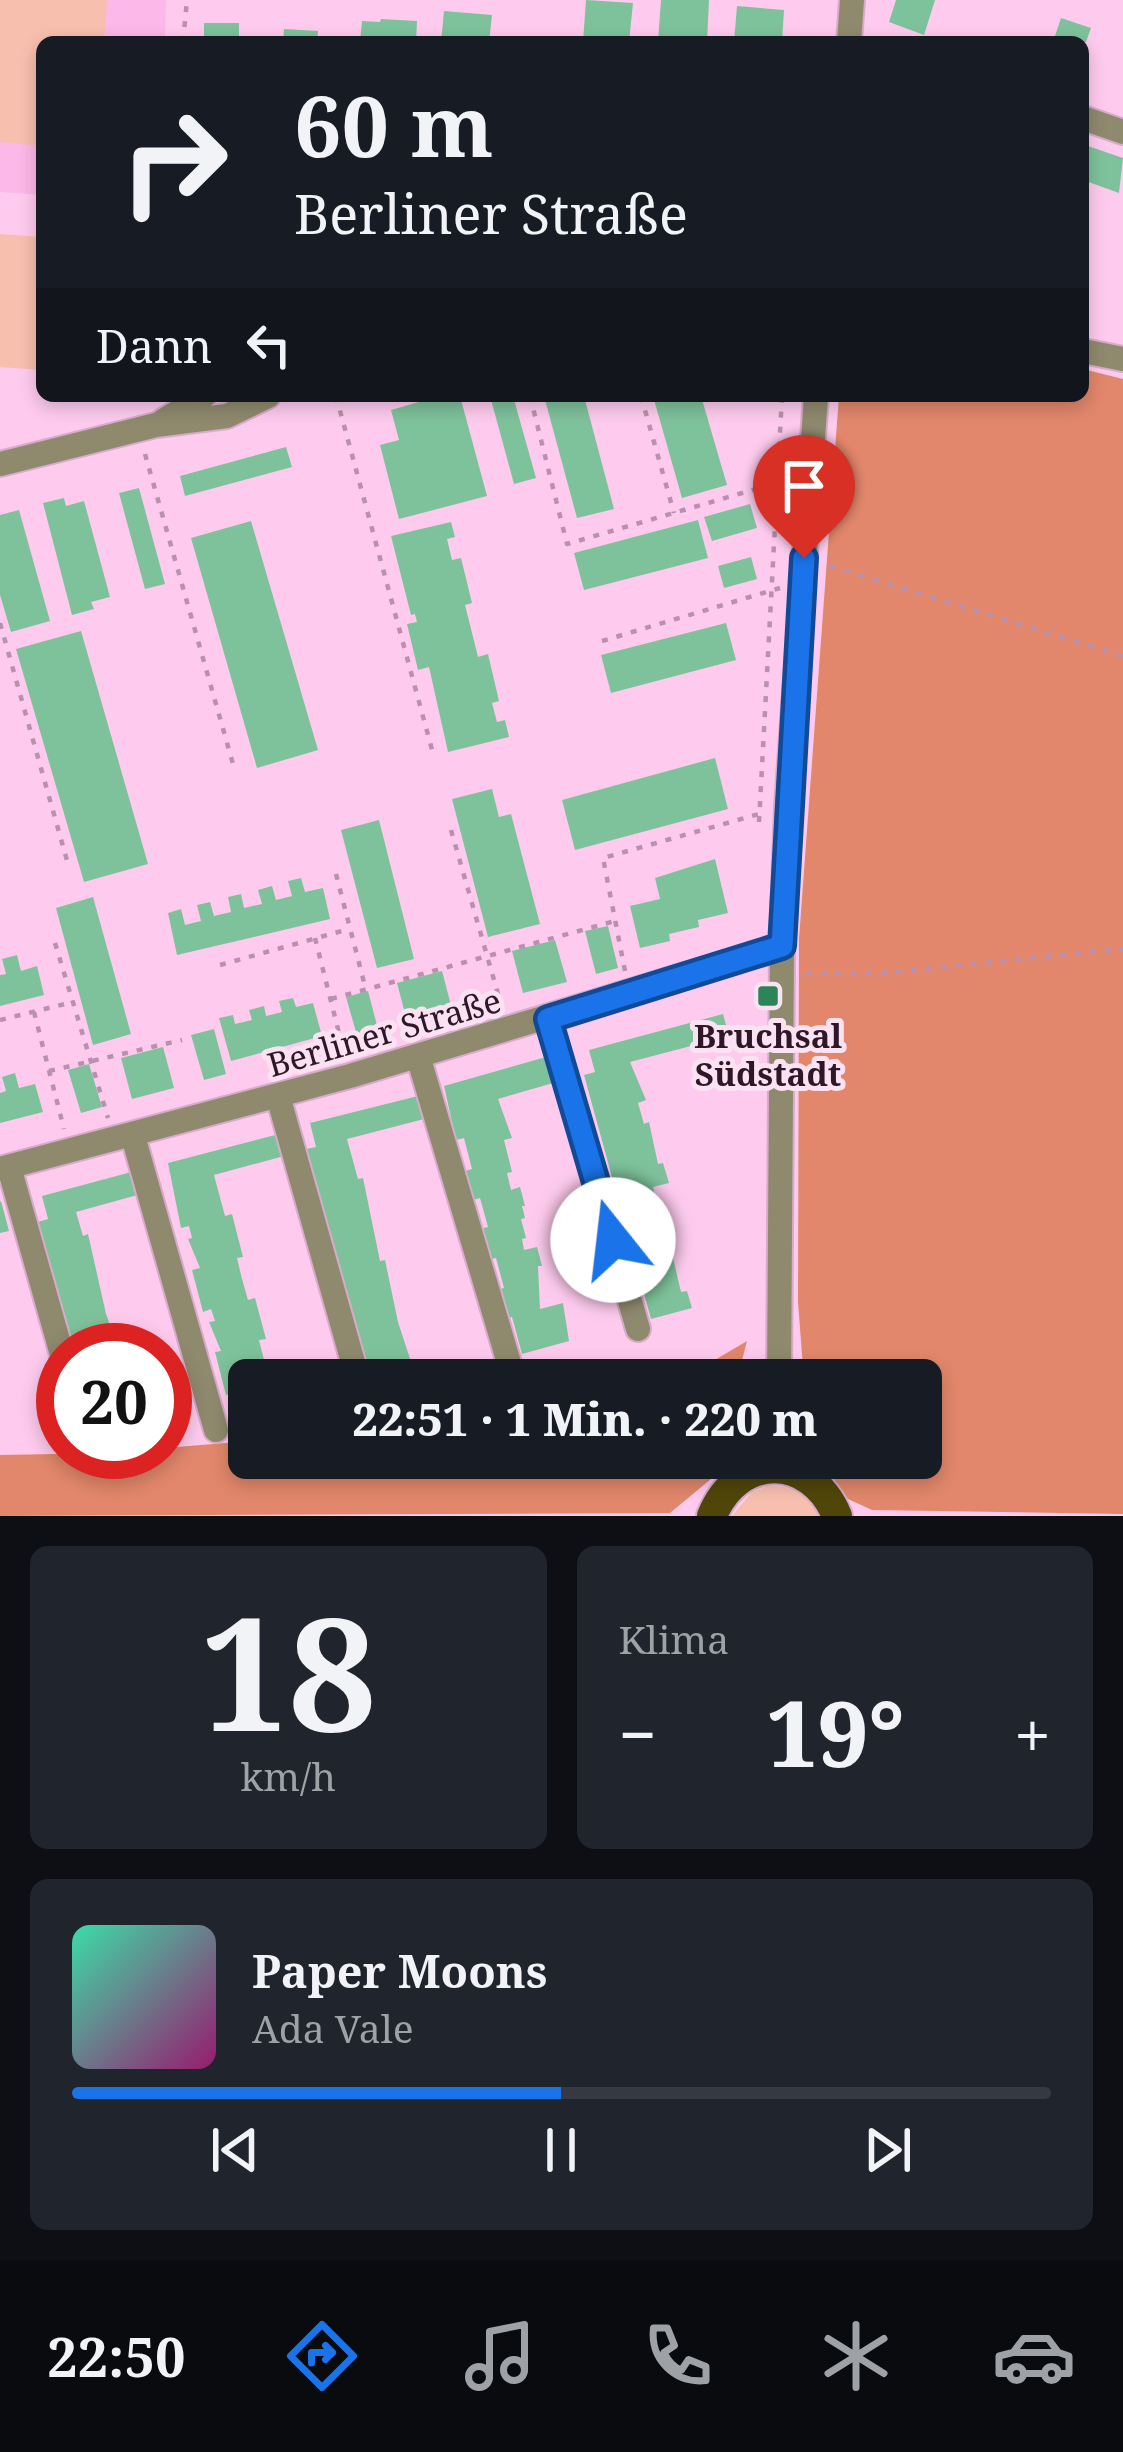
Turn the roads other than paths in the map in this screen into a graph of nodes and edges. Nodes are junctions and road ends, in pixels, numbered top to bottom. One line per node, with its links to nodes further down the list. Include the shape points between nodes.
1 (852, 0): 2 (street)
2 (849, 36)
3 (1089, 120): 4 (street)
4 (1123, 132)
5 (1089, 352): 6 (street)
6 (1123, 359)
7 (193, 402): 10 (street)
8 (256, 402): 10 (street, via 227,416)
9 (815, 402): 12 (street)
10 (147, 427): 11 (street)
11 (0, 464)
12 (782, 946): 13 (street, Berliner Straße); 22 (street)
13 (548, 1019): 14 (street, Berliner Straße); 19 (street)
14 (418, 1056): 15 (street, Berliner Straße); 21 (street)
15 (278, 1096): 16 (street, Berliner Straße); 20 (street)
16 (124, 1138): 17 (street, Berliner Straße); 23 (street)
17 (4, 1168): 18 (street)
18 (52, 1323)
19 (638, 1329)
20 (352, 1359)
21 (508, 1359)
22 (779, 1359)
23 (216, 1430)
24 (743, 1479): 26 (main road)
25 (809, 1479): 27 (main road)
26 (712, 1516)
27 (837, 1516)

